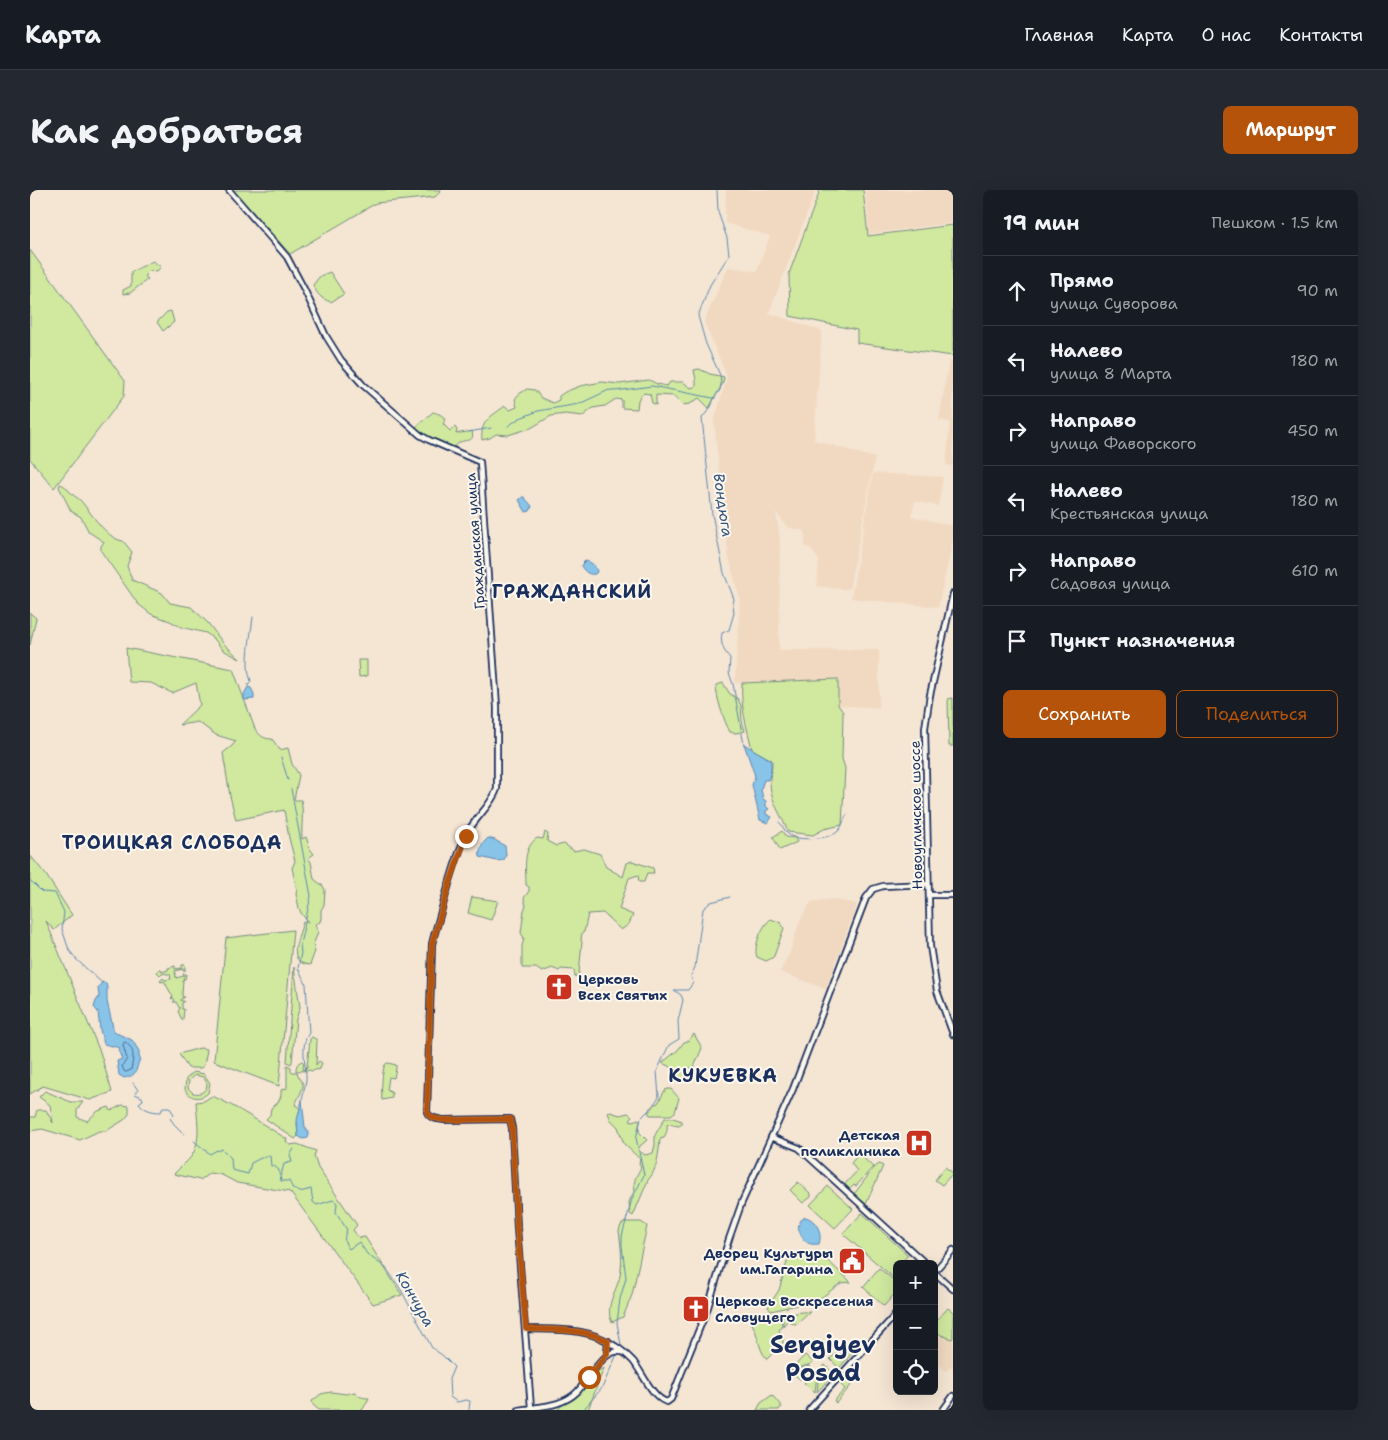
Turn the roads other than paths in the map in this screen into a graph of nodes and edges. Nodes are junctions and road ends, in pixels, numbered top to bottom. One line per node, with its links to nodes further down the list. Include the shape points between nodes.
1 (229, 190): 14 (street, Гражданская улица, via 287,256 326,336 363,385 420,435 480,462 497,707 497,789 466,836 432,944 427,1112 429,1116 444,1120 510,1119)
2 (953, 594): 3 (street, Новоугличское шоссе, via 925,728)
3 (928, 884): 4 (street, Новоугличское шоссе); 7 (street, via 883,886 873,889 866,898 793,1089)
4 (929, 895): 5 (street); 6 (street, Новоугличское шоссе, via 933,972)
5 (953, 895)
6 (953, 1034)
7 (771, 1137): 9 (street, via 799,1148); 16 (street, via 742,1202 708,1307 671,1399 667,1402 660,1399)
8 (953, 1250): 10 (street)
9 (922, 1260)
10 (938, 1267)
11 (938, 1276): 12 (street)
12 (953, 1289)
13 (893, 1317): 21 (street)
14 (526, 1329): 15 (street, via 577,1331); 19 (street)
15 (608, 1341): 16 (street); 17 (street)
16 (624, 1353): 17 (street, via 616,1350)
17 (607, 1354): 19 (street, via 574,1394 560,1403)
18 (953, 1396): 22 (street)
19 (531, 1408): 20 (street)
20 (519, 1410)
21 (809, 1410)
22 (943, 1410)

